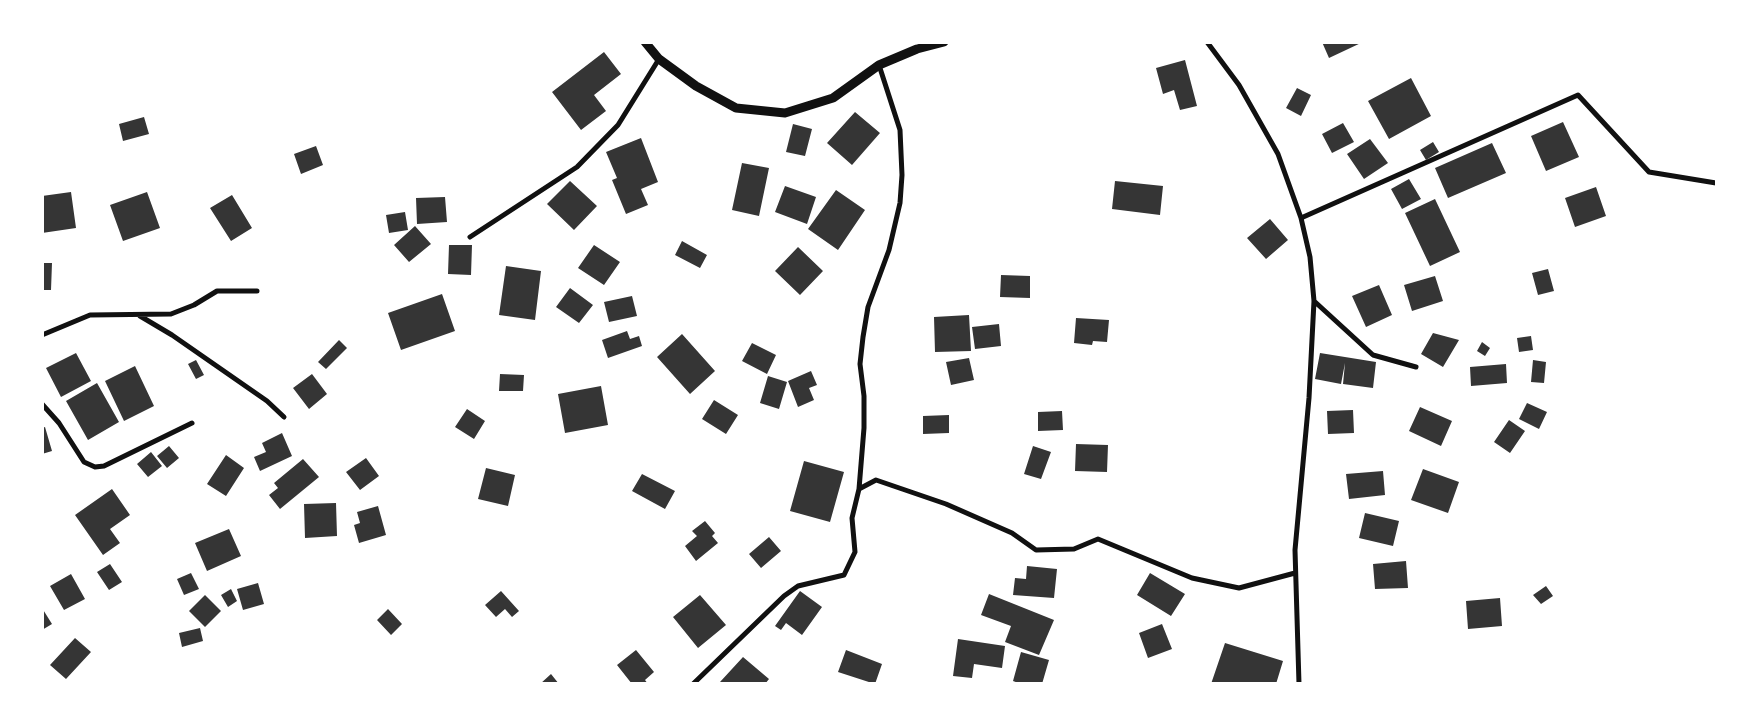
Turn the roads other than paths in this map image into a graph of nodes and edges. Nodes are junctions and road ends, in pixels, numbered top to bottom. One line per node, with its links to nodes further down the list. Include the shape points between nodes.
1 (645, 42): 4 (street)
2 (944, 42): 5 (street)
3 (1207, 42): 7 (street, via 1239,85 1278,154)
4 (659, 59): 5 (street, via 696,86 736,108 784,113 833,98); 8 (street, via 618,125 577,168)
5 (879, 65): 17 (street, via 900,130 902,175 900,203 889,250 868,307 863,337 860,364 864,428)
6 (1716, 183): 7 (street, via 1649,172 1578,96)
7 (1302, 218): 10 (street)
8 (470, 237)
9 (257, 291): 11 (street, via 217,291 171,314)
10 (1314, 301): 13 (street, via 1373,355); 18 (street, via 1310,398)
11 (140, 316): 12 (street, via 90,315); 15 (street, via 267,401)
12 (42, 335)
13 (1416, 367)
14 (42, 404): 16 (street, via 59,423 84,462 95,467 104,466)
15 (284, 417)
16 (192, 423)
17 (859, 490): 18 (street, via 876,480 946,504 1012,533 1036,550 1074,549 1098,539 1192,578 1238,588); 19 (street, via 852,518 856,552 844,575 798,586 784,596)
18 (1295, 573): 20 (street)
19 (693, 684)
20 (1299, 684)

